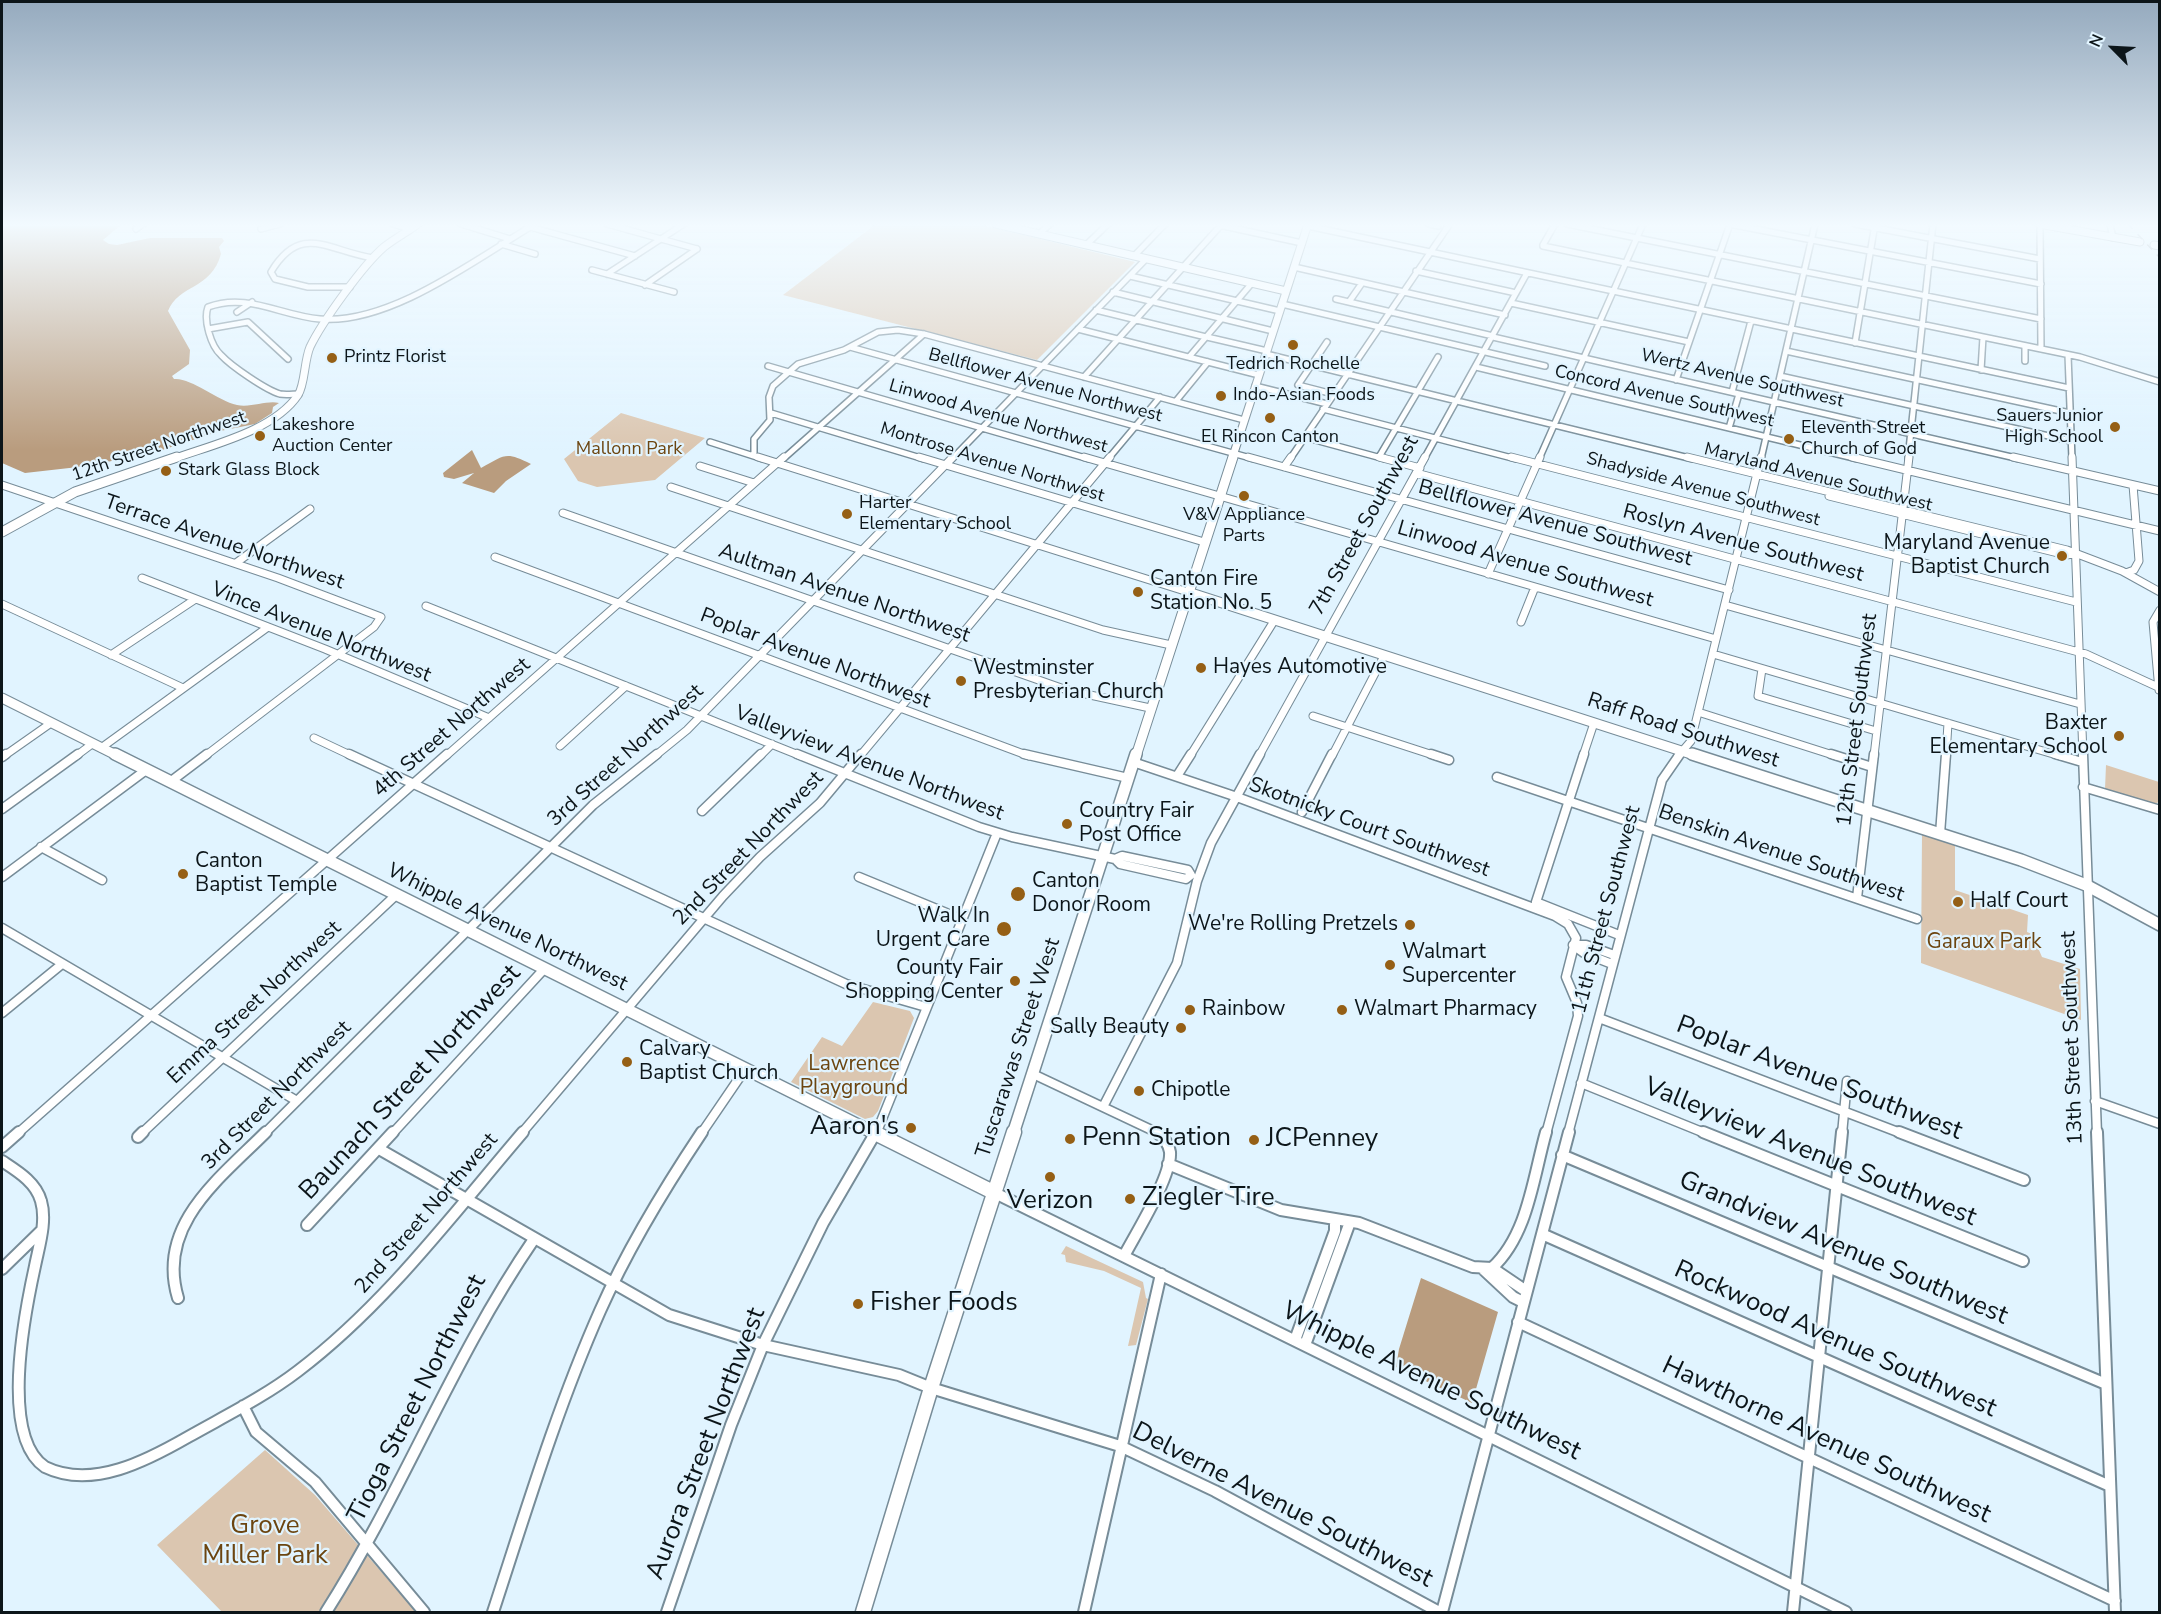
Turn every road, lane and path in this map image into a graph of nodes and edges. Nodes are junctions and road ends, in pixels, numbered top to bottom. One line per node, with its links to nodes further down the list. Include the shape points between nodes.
1 (342, 299): 34 (main road)
2 (406, 299): 34 (street, via 362,317)
3 (1106, 299): 28 (street, 3rd Street Northwest)
4 (1142, 299): 23 (street)
5 (1155, 299): 23 (street)
6 (1230, 299): 22 (street)
7 (1284, 299): 27 (main road, Tuscarawas Street West)
8 (1337, 299): 24 (street, Wertz Avenue Southwest)
9 (1351, 299): 24 (street)
10 (1398, 299): 31 (street)
11 (1435, 299): 33 (street)
12 (1513, 299): 26 (street, 7th Street Southwest)
13 (1611, 299): 39 (street)
14 (1652, 299): 29 (street)
15 (1704, 299): 29 (street)
16 (1795, 299): 21 (street)
17 (1863, 299): 32 (street)
18 (1926, 299): 40 (street, 12th Street Southwest)
19 (1943, 299): 36 (street)
20 (2041, 299): 36 (street)
21 (1798, 300): 32 (street); 44 (street, 11th Street Southwest)
22 (1237, 301): 27 (street); 35 (street)
23 (1153, 302): 35 (street); 37 (street)
24 (1349, 302): 31 (street, Wertz Avenue Southwest)
25 (252, 303): 30 (street); 34 (street); 42 (street, via 231,300 210,306 206,312)
26 (1511, 303): 33 (street, 7th Street Southwest); 39 (street)
27 (1281, 308): 41 (street); 45 (main road, Tuscarawas Street West)
28 (1096, 310): 37 (street, Maryland Avenue Southwest); 43 (street, 3rd Street Northwest)
29 (1700, 310): 38 (street); 52 (street)
30 (237, 312)
31 (1389, 312): 41 (street); 47 (street, Wertz Avenue Southwest)
32 (1860, 312): 40 (street); 53 (street)
33 (1505, 315): 47 (street, 7th Street Southwest)
34 (329, 319): 90 (main road, via 305,357)
35 (1222, 319): 45 (street); 48 (street)
36 (2041, 319): 56 (street)
37 (1136, 320): 48 (street, Maryland Avenue Southwest); 50 (street)
38 (1751, 321): 44 (street); 89 (street)
39 (1601, 323): 52 (street); 64 (street)
40 (1923, 325): 49 (street); 63 (street, 12th Street Southwest)
41 (1379, 327): 58 (street); 76 (street)
42 (208, 329): 65 (street, via 248,322); 90 (street, via 212,345 220,355 249,377 278,393)
43 (1078, 329): 50 (street); 71 (street, 3rd Street Northwest)
44 (1791, 329): 53 (street); 57 (street, 11th Street Southwest)
45 (1273, 331): 59 (main road, Tuscarawas Street West)
46 (924, 334): 55 (street, via 891,330 873,334); 66 (street, 4th Street Northwest); 71 (street)
47 (1493, 336): 58 (street, 7th Street Southwest); 64 (street, Wertz Avenue Southwest)
48 (1206, 337): 59 (street, Maryland Avenue Southwest); 61 (street)
49 (1983, 337): 54 (street); 74 (street)
50 (1119, 339): 61 (street); 79 (street)
51 (1327, 342): 69 (street)
52 (1689, 342): 80 (street)
53 (1856, 343): 63 (street)
54 (2025, 346): 56 (street); 67 (street)
55 (850, 347): 66 (street, Bellflower Avenue Northwest); 75 (street, via 807,359)
56 (2040, 349): 60 (street)
57 (1786, 351): 78 (street, 11th Street Southwest); 81 (street)
58 (1485, 352): 72 (street); 73 (street, 7th Street Southwest)
59 (1266, 353): 69 (street, Maryland Avenue Southwest); 77 (main road, Tuscarawas Street West)
60 (2068, 355): 82 (street); 84 (street, 13th Street Southwest)
61 (1190, 357): 68 (street)
62 (1438, 357): 86 (street)
63 (1919, 357): 74 (street); 81 (street, 12th Street Southwest)
64 (1585, 358): 80 (street, Wertz Avenue Southwest); 85 (street)
65 (288, 359)
66 (895, 360): 87 (street, 4th Street Northwest); 88 (street, Bellflower Avenue Northwest)
67 (2025, 361)
68 (1208, 362): 77 (street); 93 (street)
69 (1311, 365): 76 (street, Maryland Avenue Southwest); 91 (street, via 1298,385)
70 (768, 366): 75 (street, Linwood Avenue Northwest)
71 (1042, 366): 79 (street); 88 (street, 3rd Street Northwest)
72 (1545, 366)
73 (1476, 367): 85 (street, Concord Avenue Southwest); 94 (street, 7th Street Southwest)
74 (1981, 370): 84 (street)
75 (787, 372): 87 (street, Linwood Avenue Northwest); 98 (street, via 771,390)
76 (1347, 374): 86 (street, Maryland Avenue Southwest); 91 (street)
77 (1259, 375): 83 (main road, Tuscarawas Street West)
78 (1780, 376): 95 (street, 11th Street Southwest); 97 (street)
79 (1084, 377): 92 (street)
80 (1676, 380): 89 (street, Wertz Avenue Southwest)
81 (1917, 380): 97 (street, 12th Street Southwest); 99 (street)
82 (2160, 382)
83 (1255, 386): 96 (street, Shadyside Avenue Southwest); 100 (main road, Tuscarawas Street West)
84 (2069, 388): 99 (street, 13th Street Southwest)
85 (1571, 390): 101 (street); 106 (street, Concord Avenue Southwest)
86 (1417, 392): 94 (street, Maryland Avenue Southwest); 105 (street)
87 (858, 393): 103 (street, 4th Street Northwest); 104 (street, Linwood Avenue Northwest)
88 (1017, 393): 102 (street, Bellflower Avenue Northwest); 104 (street, 3rd Street Northwest)
89 (1735, 393): 95 (street, Wertz Avenue Southwest); 106 (street)
90 (299, 394): 133 (main road, 12th Street Northwest, via 282,412 250,432)
91 (1333, 394): 96 (street)
92 (1160, 397): 93 (street); 102 (street, 2nd Street Northwest)
93 (1176, 401): 100 (street)
94 (1457, 401): 101 (street, Maryland Avenue Southwest); 109 (street, 7th Street Southwest)
95 (1774, 402): 107 (street, Wertz Avenue Southwest); 110 (street, 11th Street Southwest)
96 (1325, 406): 105 (street, Shadyside Avenue Southwest); 108 (street)
97 (1915, 406): 107 (street, 12th Street Southwest); 111 (street)
98 (771, 412): 103 (street, Montrose Avenue Northwest); 114 (street, via 767,425 754,440)
99 (2070, 413): 111 (street, 13th Street Southwest)
100 (1244, 420): 113 (main road, Tuscarawas Street West)
101 (1555, 425): 118 (street); 125 (street, Maryland Avenue Southwest)
102 (1136, 426): 113 (street, Bellflower Avenue Northwest); 117 (street, 2nd Street Northwest)
103 (819, 427): 116 (street, 4th Street Northwest); 119 (street, Montrose Avenue Northwest)
104 (982, 428): 117 (street, Linwood Avenue Northwest); 119 (street, 3rd Street Northwest)
105 (1396, 428): 109 (street, Shadyside Avenue Southwest); 115 (street)
106 (1729, 428): 110 (street, Concord Avenue Southwest)
107 (1911, 434): 123 (street, 12th Street Southwest); 124 (street, Wertz Avenue Southwest)
108 (1304, 437): 115 (street, Roslyn Avenue Southwest); 121 (street)
109 (1437, 437): 118 (street, Shadyside Avenue Southwest); 122 (street, 7th Street Southwest)
110 (1766, 437): 123 (street, Concord Avenue Southwest); 125 (street, 11th Street Southwest)
111 (2071, 441): 124 (street, 13th Street Southwest)
112 (710, 442): 114 (street)
113 (1233, 453): 121 (street, Bellflower Avenue Southwest); 131 (main road, Tuscarawas Street West)
114 (754, 455): 116 (street)
115 (1379, 457): 122 (street, Roslyn Avenue Southwest)
116 (778, 463): 126 (street, 4th Street Northwest); 136 (street)
117 (1104, 463): 131 (street, Linwood Avenue Northwest); 135 (street, 2nd Street Northwest)
118 (1538, 463): 134 (street); 142 (street, Shadyside Avenue Southwest)
119 (947, 465): 135 (street, Montrose Avenue Northwest); 136 (street, 3rd Street Northwest)
120 (700, 466): 126 (street)
121 (1284, 467): 132 (street, Bellflower Avenue Southwest)
122 (1418, 470): 132 (street, 7th Street Southwest); 134 (street, Roslyn Avenue Southwest)
123 (1905, 470): 139 (street, Concord Avenue Southwest); 140 (street, 12th Street Southwest)
124 (2072, 471): 128 (street, Wertz Avenue Southwest); 139 (street, 13th Street Southwest)
125 (1757, 475): 140 (street, Maryland Avenue Southwest); 142 (street, 11th Street Southwest)
126 (754, 483): 137 (street, 4th Street Northwest)
127 (2, 485): 133 (street, Terrace Avenue Northwest)
128 (2133, 485): 130 (street, Wertz Avenue Southwest); 143 (street)
129 (671, 486): 137 (street)
130 (2160, 491)
131 (1220, 496): 147 (main road, Tuscarawas Street West); 148 (street, Linwood Avenue Southwest)
132 (1402, 499): 144 (street, Bellflower Avenue Southwest); 148 (street, 7th Street Southwest)
133 (55, 501): 146 (main road, 12th Street Northwest); 156 (street, Terrace Avenue Northwest)
134 (1521, 502): 144 (street); 155 (street, Roslyn Avenue Southwest)
135 (1072, 503): 147 (street, Montrose Avenue Northwest); 149 (street, 2nd Street Northwest)
136 (909, 504): 149 (street); 150 (street, 3rd Street Northwest)
137 (729, 506): 150 (street); 151 (street, 4th Street Northwest)
138 (310, 509): 156 (street)
139 (2073, 510): 143 (street, Concord Avenue Southwest); 152 (street, 13th Street Southwest)
140 (1901, 511): 152 (street, Maryland Avenue Southwest); 153 (street, 12th Street Southwest)
141 (563, 513): 151 (street, Aultman Avenue Northwest)
142 (1747, 517): 153 (street, Shadyside Avenue Southwest); 155 (street, 11th Street Southwest)
143 (2136, 525): 145 (street, Concord Avenue Southwest); 157 (street, via 2139,563)
144 (1509, 529): 158 (street); 161 (street, Bellflower Avenue Southwest)
145 (2160, 531)
146 (2, 532)
147 (1204, 542): 162 (main road, Tuscarawas Street West)
148 (1378, 542): 158 (street, Linwood Avenue Southwest); 177 (street, 7th Street Southwest)
149 (1037, 544): 162 (street); 164 (street, 2nd Street Northwest)
150 (863, 551): 164 (street); 166 (street, 3rd Street Northwest)
151 (676, 553): 166 (street, Aultman Avenue Northwest); 169 (street, 4th Street Northwest)
152 (2074, 554): 157 (street, Maryland Avenue Southwest); 168 (street, 13th Street Southwest)
153 (1896, 555): 167 (street, 12th Street Southwest); 168 (street, Shadyside Avenue Southwest)
154 (495, 557): 169 (street, Poplar Avenue Northwest)
155 (1736, 559): 161 (street, 11th Street Southwest); 167 (street, Roslyn Avenue Southwest)
156 (236, 563): 183 (street, Terrace Avenue Northwest, via 381,617 374,627)
157 (2126, 573): 163 (street, Maryland Avenue Southwest)
158 (1488, 574): 160 (street, Linwood Avenue Southwest)
159 (142, 578): 165 (street, Vince Avenue Northwest)
160 (1535, 587): 175 (street); 178 (street, Linwood Avenue Southwest)
161 (1729, 590): 171 (street, 11th Street Southwest)
162 (1188, 592): 174 (main road, Raff Road Southwest); 179 (main road, Tuscarawas Street West)
163 (2160, 592)
164 (995, 595): 179 (street, via 1119,635); 180 (street, 2nd Street Northwest)
165 (194, 600): 176 (street, Vince Avenue Northwest); 185 (street)
166 (813, 601): 180 (street, Aultman Avenue Northwest); 186 (street, 3rd Street Northwest)
167 (1891, 601): 181 (street, 12th Street Southwest); 182 (street, Roslyn Avenue Southwest)
168 (2076, 602): 182 (street, 13th Street Southwest)
169 (619, 603): 186 (street, Poplar Avenue Northwest); 188 (street, 4th Street Northwest)
170 (2, 604): 185 (street)
171 (1725, 605): 178 (street, 11th Street Southwest); 181 (street)
172 (426, 606): 188 (street, Valleyview Avenue Northwest)
173 (2160, 610): 192 (street, via 2153,622)
174 (1274, 621): 177 (main road, Raff Road Southwest); 219 (street)
175 (1521, 622)
176 (268, 627): 183 (street, Vince Avenue Northwest); 191 (street)
177 (1325, 638): 187 (main road, Raff Road Southwest); 225 (street, 7th Street Southwest)
178 (1716, 639): 184 (street, 11th Street Southwest)
179 (1171, 645): 197 (main road, Tuscarawas Street West)
180 (949, 649): 196 (street, 2nd Street Northwest); 197 (street, Aultman Avenue Northwest, via 1075,693)
181 (1885, 650): 194 (street, 12th Street Southwest); 195 (street)
182 (2078, 651): 192 (street, Roslyn Avenue Southwest); 195 (street, 13th Street Southwest)
183 (338, 654): 201 (street, Vince Avenue Northwest); 222 (street)
184 (1713, 654): 189 (street); 198 (street, 11th Street Southwest)
185 (111, 655): 191 (street)
186 (760, 656): 196 (street, Poplar Avenue Northwest); 199 (street, 3rd Street Northwest)
187 (1384, 656): 203 (main road, Raff Road Southwest); 205 (street)
188 (557, 658): 190 (street, Valleyview Avenue Northwest); 201 (street, 4th Street Northwest)
189 (1762, 669): 194 (street); 206 (street, via 1758,696)
190 (626, 686): 199 (street, Valleyview Avenue Northwest); 210 (street)
191 (183, 688): 209 (street)
192 (2159, 688)
193 (2, 698): 202 (main road, Whipple Avenue Northwest)
194 (1879, 703): 204 (street); 206 (street, 12th Street Southwest)
195 (2080, 704): 215 (street, 13th Street Southwest)
196 (900, 708): 218 (street, 2nd Street Northwest); 221 (street, Poplar Avenue Northwest, via 1031,757)
197 (1150, 708): 214 (main road, Tuscarawas Street West)
198 (1698, 712): 211 (street, 11th Street Southwest); 216 (street)
199 (701, 716): 208 (street, Valleyview Avenue Northwest); 236 (street, 3rd Street Northwest, via 665,750 603,796)
200 (1313, 716): 205 (street)
201 (489, 718): 223 (street, 4th Street Northwest)
202 (51, 723): 209 (main road, Whipple Avenue Northwest); 212 (street)
203 (1594, 723): 211 (main road, Raff Road Southwest); 226 (street)
204 (1948, 723): 215 (street); 234 (street)
205 (1347, 727): 213 (street); 231 (street)
206 (1876, 731): 216 (street, 12th Street Southwest)
207 (314, 738): 223 (street)
208 (772, 744): 218 (street, Valleyview Avenue Northwest); 230 (street)
209 (97, 746): 217 (main road, Whipple Avenue Northwest); 227 (street)
210 (560, 746)
211 (1684, 752): 228 (main road, Raff Road Southwest); 232 (street, 11th Street Southwest, via 1666,770)
212 (2, 757)
213 (1449, 760)
214 (1133, 762): 219 (street, Skotnicky Court Southwest); 221 (main road, Tuscarawas Street West)
215 (2082, 762): 224 (street, 13th Street Southwest)
216 (1872, 767): 228 (street, 12th Street Southwest)
217 (146, 770): 222 (main road, Whipple Avenue Northwest); 235 (street)
218 (845, 773): 233 (street, Valleyview Avenue Northwest); 246 (street, 2nd Street Northwest)
219 (1178, 776): 225 (street, Skotnicky Court Southwest)
220 (1497, 777): 226 (street, Benskin Avenue Southwest)
221 (1128, 778): 237 (main road, Tuscarawas Street West)
222 (170, 782): 238 (main road, Whipple Avenue Northwest)
223 (414, 784): 236 (street); 238 (street, 4th Street Northwest)
224 (2083, 787): 229 (street); 243 (street, 13th Street Southwest)
225 (1237, 797): 239 (street, 7th Street Southwest); 253 (street, Skotnicky Court Southwest, via 1555,916 1568,924 1576,938)
226 (1569, 801): 232 (street, Benskin Avenue Southwest); 252 (street, via 1536,902)
227 (2, 809)
228 (1867, 810): 234 (main road, Raff Road Southwest); 245 (street, 12th Street Southwest)
229 (2160, 810)
230 (702, 811)
231 (1302, 812)
232 (1649, 828): 245 (street, Benskin Avenue Southwest); 252 (street, 11th Street Southwest)
233 (997, 833): 237 (street, Valleyview Avenue Northwest); 247 (street, Aurora Street Northwest)
234 (1940, 834): 243 (main road, Raff Road Southwest)
235 (41, 847): 240 (street); 242 (street)
236 (550, 848): 246 (street); 251 (street, 3rd Street Northwest)
237 (1109, 858): 239 (street, Valleyview Avenue Northwest, via 1186,879); 264 (main road, Tuscarawas Street West)
238 (327, 860): 244 (main road, Whipple Avenue Northwest); 260 (street, 4th Street Northwest)
239 (1195, 876): 269 (street, 7th Street Southwest, via 1177,963)
240 (2, 877)
241 (859, 877): 247 (street)
242 (102, 880)
243 (2086, 885): 249 (main road, Raff Road Southwest); 268 (street, 13th Street Southwest)
244 (396, 895): 251 (main road, Whipple Avenue Northwest); 262 (street, Emma Street Northwest)
245 (1857, 898): 248 (street, Benskin Avenue Southwest)
246 (703, 919): 257 (street, via 846,984); 258 (street, 2nd Street Northwest)
247 (961, 919): 257 (street, Aurora Street Northwest)
248 (1917, 919)
249 (2160, 925)
250 (2, 928): 255 (street)
251 (468, 930): 256 (main road, Whipple Avenue Northwest); 267 (street, 3rd Street Northwest)
252 (1619, 935): 254 (street, 11th Street Southwest)
253 (1573, 945): 254 (street, via 1584,953); 293 (street, via 1566,977 1578,1016 1516,1237 1506,1255)
254 (1613, 959): 261 (street, 11th Street Southwest)
255 (62, 964): 259 (street); 260 (street)
256 (545, 968): 258 (main road, Whipple Avenue Northwest); 275 (street, Baunach Street Northwest)
257 (926, 1007): 272 (street, Aurora Street Northwest)
258 (627, 1009): 263 (main road, Whipple Avenue Northwest); 282 (street, 2nd Street Northwest)
259 (2, 1013)
260 (152, 1016): 262 (street); 274 (street, 4th Street Northwest)
261 (1599, 1018): 266 (street, 11th Street Southwest); 270 (street, Poplar Avenue Southwest)
262 (223, 1058): 267 (street); 273 (street, Emma Street Northwest)
263 (746, 1068): 272 (main road, Whipple Avenue Northwest); 295 (street, via 669,1181)
264 (1033, 1074): 269 (street); 281 (main road, Tuscarawas Street West)
265 (1847, 1081): 270 (street)
266 (1581, 1083): 276 (street, 11th Street Southwest); 280 (street, Valleyview Avenue Southwest)
267 (297, 1101): 297 (street, 3rd Street Northwest, via 213,1185 185,1221 171,1258)
268 (2095, 1101): 271 (street); 304 (street, 13th Street Southwest)
269 (1103, 1107): 278 (street, via 1159,1133 1170,1148)
270 (1844, 1111): 279 (street, Poplar Avenue Southwest); 280 (street)
271 (2160, 1124)
272 (875, 1135): 281 (main road, Whipple Avenue Northwest); 301 (street, Aurora Street Northwest, via 823,1223)
273 (138, 1137)
274 (2, 1147)
275 (379, 1149): 282 (street, Delverne Avenue Southwest); 285 (street, Baunach Street Northwest)
276 (1562, 1155): 287 (street, 11th Street Southwest); 291 (street, Grandview Avenue Southwest)
277 (2, 1161): 286 (street, 2nd Street Northwest, via 27,1178 36,1190 43,1212)
278 (1168, 1164): 283 (street, via 1281,1210); 289 (street)
279 (2024, 1180)
280 (1837, 1186): 290 (street, Valleyview Avenue Southwest); 291 (street)
281 (995, 1193): 289 (street, Whipple Avenue Southwest); 305 (main road, Tuscarawas Street West)
282 (465, 1199): 288 (street, Delverne Avenue Southwest); 306 (street, 2nd Street Northwest, via 405,1270 335,1340 298,1371)
283 (1335, 1220): 284 (street); 300 (street, via 1335,1231)
284 (1350, 1222): 293 (street); 302 (street)
285 (308, 1225)
286 (41, 1231): 292 (street); 306 (street, 2nd Street Northwest, via 13,1395 16,1430 33,1460 62,1473 88,1475 117,1470 181,1442)
287 (1542, 1234): 296 (street, 11th Street Southwest); 303 (street, Rockwood Avenue Southwest)
288 (534, 1239): 295 (street, Delverne Avenue Southwest); 311 (street, Tioga Street Northwest, via 495,1296 457,1363)
289 (1124, 1256): 294 (street, Whipple Avenue Southwest)
290 (2023, 1261)
291 (1828, 1268): 303 (street); 304 (street, Grandview Avenue Southwest)
292 (2, 1269)
293 (1487, 1269): 296 (street); 298 (street, via 1513,1297)
294 (1161, 1274): 300 (street, Whipple Avenue Southwest); 308 (street)
295 (612, 1285): 301 (street, Delverne Avenue Southwest, via 669,1315); 316 (street, via 565,1397)
296 (1526, 1291): 298 (street, 11th Street Southwest)
297 (178, 1298)
298 (1523, 1302): 299 (street, 11th Street Southwest)
299 (1518, 1322): 307 (street, 11th Street Southwest); 309 (street, Hawthorne Avenue Southwest)
300 (1295, 1340): 302 (street, Whipple Avenue Southwest)
301 (763, 1345): 305 (street, Delverne Avenue Southwest, via 883,1370); 317 (street, Aurora Street Northwest, via 731,1425)
302 (1305, 1345): 307 (street, Whipple Avenue Southwest)
303 (1819, 1357): 309 (street); 310 (street, Rockwood Avenue Southwest)
304 (2106, 1383): 310 (street, 13th Street Southwest)
305 (931, 1388): 308 (street, Delverne Avenue Southwest); 318 (main road, Tuscarawas Street West)
306 (243, 1406): 311 (street, via 256,1432 315,1482)
307 (1487, 1435): 312 (street, Whipple Avenue Southwest); 320 (street, 11th Street Southwest)
308 (1120, 1446): 319 (street); 320 (street, Delverne Avenue Southwest, via 1215,1491)
309 (1809, 1458): 312 (street); 313 (street, Hawthorne Avenue Southwest)
310 (2110, 1486): 313 (street, 13th Street Southwest)
311 (367, 1546): 314 (street, Tioga Street Northwest); 315 (street)
312 (1796, 1588): 321 (street); 322 (street, Whipple Avenue Southwest)
313 (2115, 1607)
314 (326, 1612)
315 (424, 1612)
316 (493, 1612)
317 (667, 1612)
318 (863, 1612)
319 (1084, 1612)
320 (1441, 1612)
321 (1793, 1612)
322 (1846, 1612)

